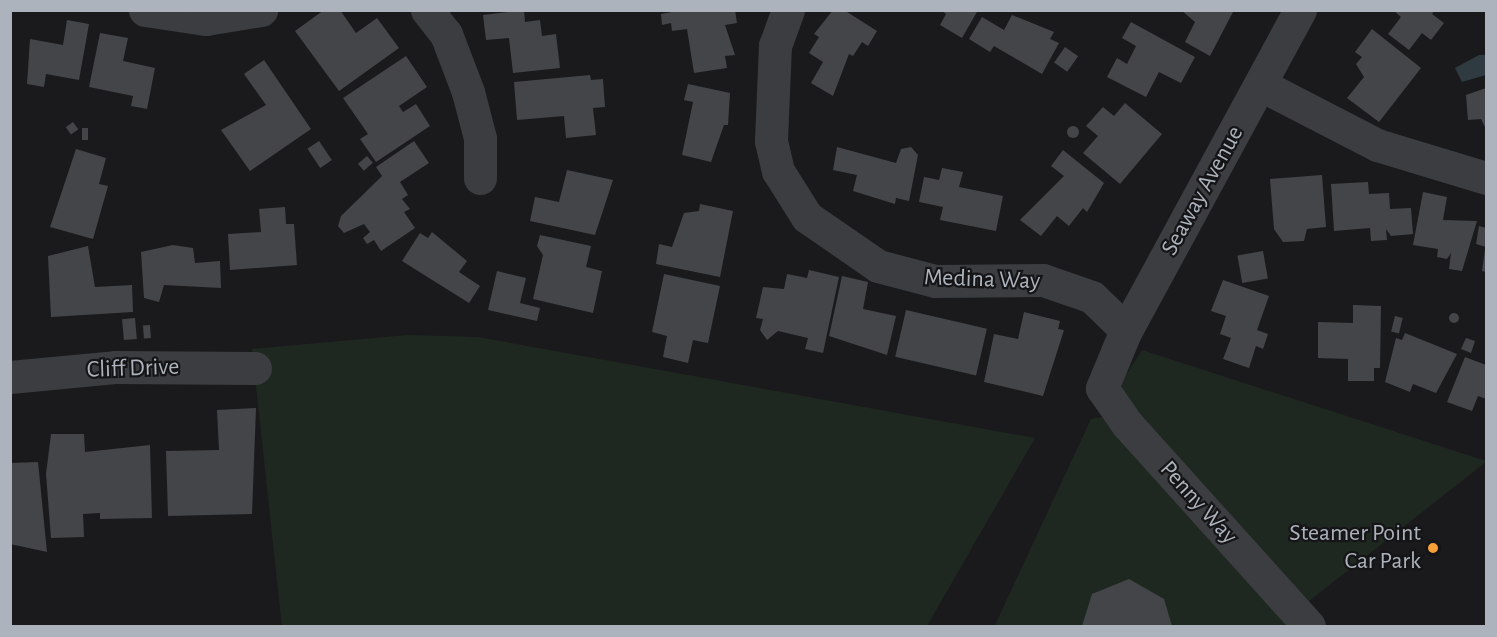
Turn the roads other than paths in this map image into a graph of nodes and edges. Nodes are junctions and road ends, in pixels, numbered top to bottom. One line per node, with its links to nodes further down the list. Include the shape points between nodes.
1 (145, 10): 2 (street, via 206,19)
2 (261, 10)
3 (427, 10): 7 (street, via 446,34 468,92 480,138)
4 (788, 10): 9 (street, Medina Way, via 775,45 771,141 778,171 807,217 832,238 888,270 935,280 1043,280 1092,297)
5 (1300, 10): 6 (street, Seaway Avenue)
6 (1261, 85): 8 (street, via 1377,145); 9 (street, Seaway Avenue)
7 (480, 178)
8 (1486, 178)
9 (1126, 330): 11 (street, Seaway Avenue)
10 (255, 368): 12 (street, Cliff Drive, via 115,367)
11 (1107, 372): 13 (street, Penny Way, via 1102,388 1109,402)
12 (10, 377)
13 (1309, 627)

